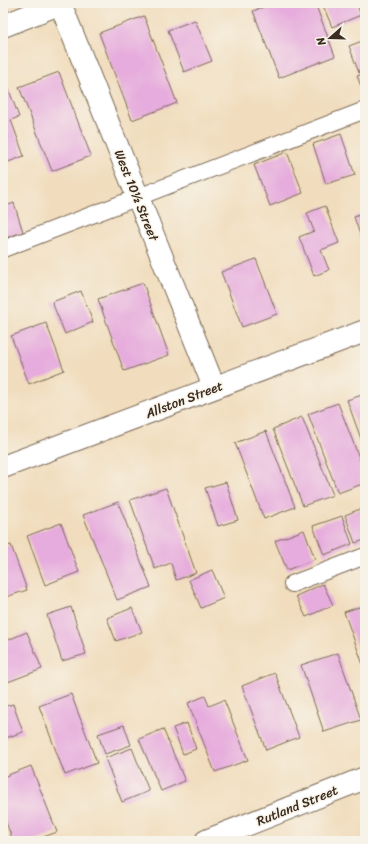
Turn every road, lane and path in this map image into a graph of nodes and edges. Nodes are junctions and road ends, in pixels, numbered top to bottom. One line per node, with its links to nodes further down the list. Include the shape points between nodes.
1 (61, 3): 2 (street); 4 (street, West 10½ Street)
2 (3, 26)
3 (365, 110): 4 (lane)
4 (138, 197): 5 (lane); 7 (street, West 10½ Street)
5 (3, 248)
6 (365, 331): 7 (street, Allston Street)
7 (214, 387): 8 (street, Allston Street)
8 (3, 467)
9 (365, 556): 10 (lane)
10 (292, 584)
11 (365, 778): 12 (street, Rutland Street)
12 (206, 841)

